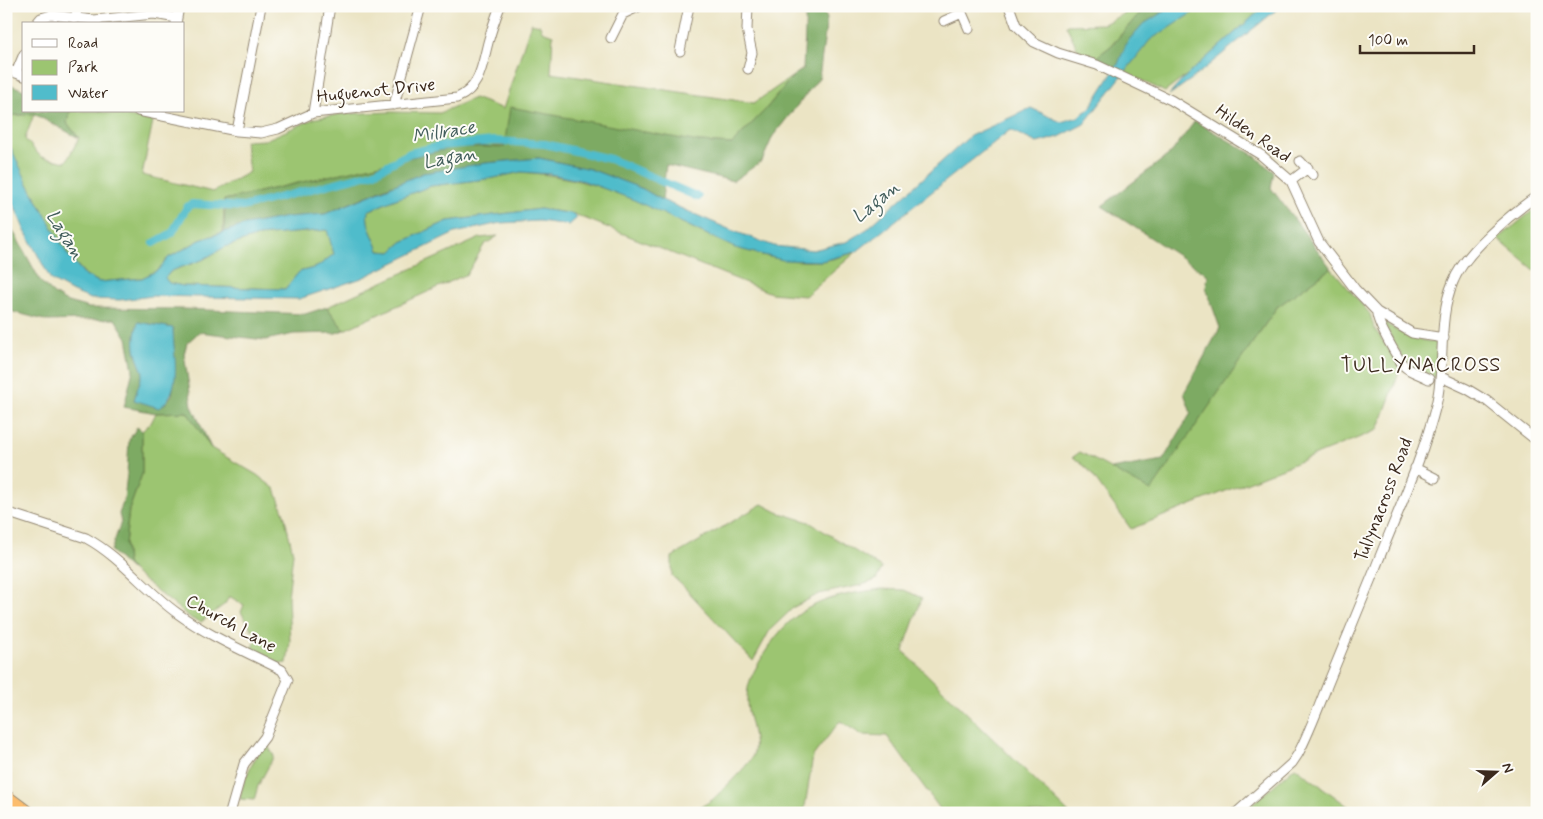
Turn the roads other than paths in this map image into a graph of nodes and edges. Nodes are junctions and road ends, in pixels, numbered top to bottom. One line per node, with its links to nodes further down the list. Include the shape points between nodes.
1 (78, 6): 12 (street)
2 (178, 6): 13 (street)
3 (261, 6): 25 (street)
4 (330, 6): 24 (street)
5 (421, 6): 22 (street)
6 (500, 6): 22 (street, Huguenot Drive, via 479,78 469,92 449,100)
7 (640, 6): 17 (street, via 620,18)
8 (689, 6): 18 (street)
9 (748, 6): 20 (street, via 747,29 752,53)
10 (1009, 6): 27 (street, Hilden Road, via 1016,25 1034,42 1097,65 1171,100 1261,155)
11 (960, 10): 14 (street); 16 (street)
12 (75, 19): 13 (street, via 154,14); 15 (street, via 46,16)
13 (176, 21)
14 (944, 21)
15 (38, 22)
16 (970, 29)
17 (611, 38)
18 (680, 51)
19 (6, 69): 21 (street)
20 (748, 69)
21 (20, 75)
22 (394, 105): 24 (street, Huguenot Drive)
23 (160, 113): 25 (street, Huguenot Drive)
24 (313, 113): 25 (street, Huguenot Drive, via 270,132)
25 (237, 131)
26 (1300, 161): 27 (street, via 1310,172)
27 (1291, 181): 29 (street, Hilden Road, via 1319,242)
28 (1537, 196): 30 (street, Tullynacross Road, via 1516,210 1482,243 1453,281 1445,310)
29 (1377, 312): 30 (street, Hilden Road, via 1412,333); 32 (street, Hilden Road, via 1380,326 1404,366)
30 (1444, 338): 31 (street, Tullynacross Road)
31 (1441, 377): 33 (street, via 1487,401); 34 (street, Tullynacross Road, via 1436,405)
32 (1429, 379)
33 (1537, 441)
34 (1415, 468): 35 (street); 40 (street, Tullynacross Road, via 1298,754)
35 (1435, 478)
36 (6, 512): 39 (street, Church Lane, via 95,543 177,613 286,675 288,680 265,737 244,764)
37 (6, 798): 38 (highway)
38 (26, 813)
39 (230, 813)
40 (1236, 813)

